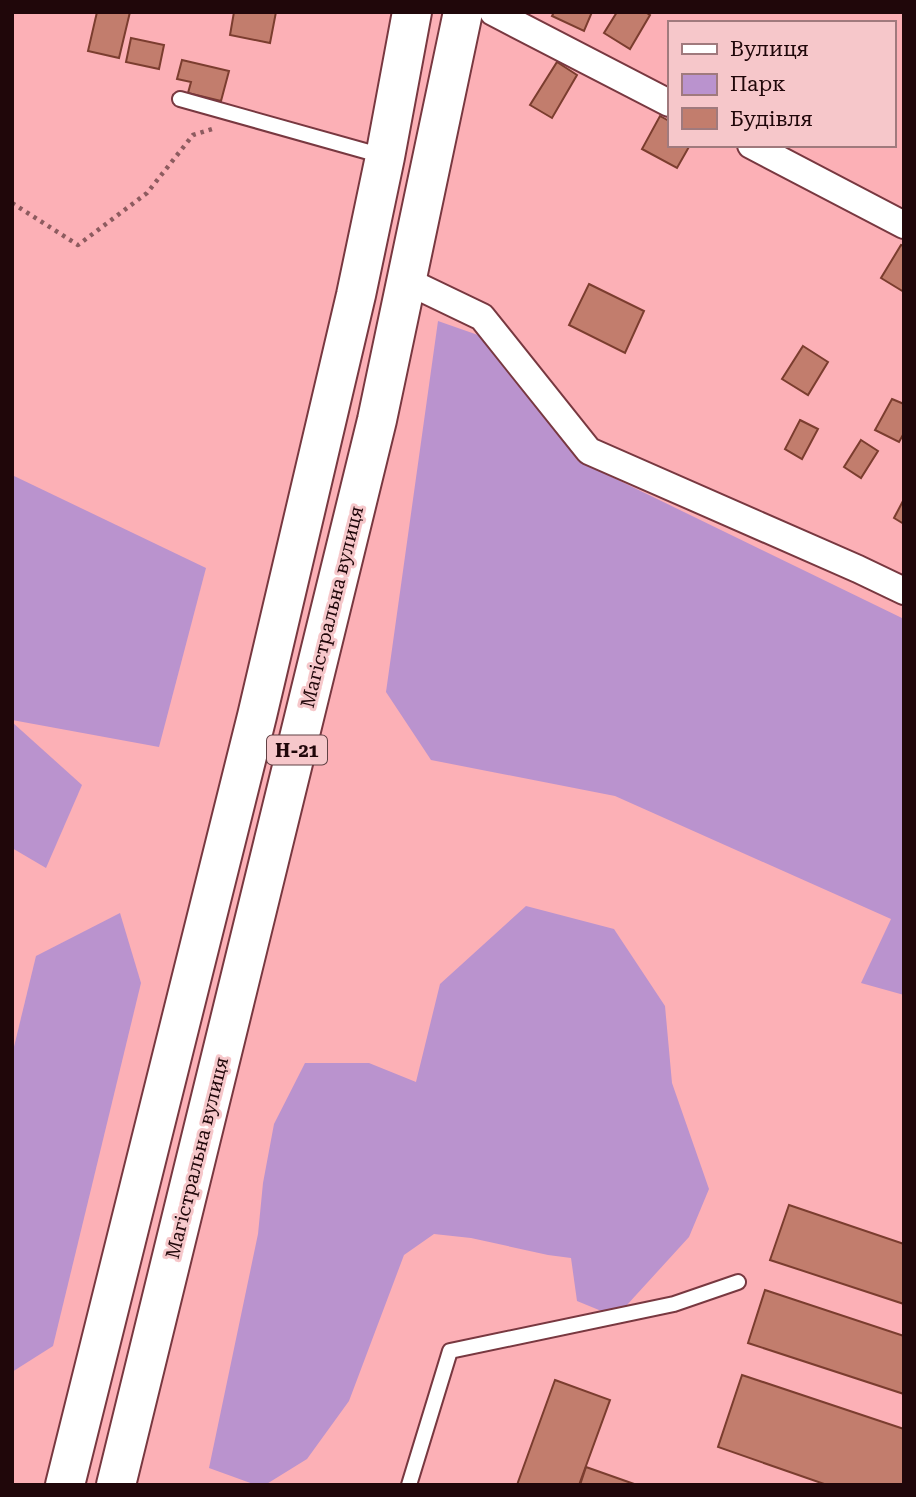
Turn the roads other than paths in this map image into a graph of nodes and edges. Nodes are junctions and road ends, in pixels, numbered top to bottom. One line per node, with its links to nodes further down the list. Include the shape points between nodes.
1 (412, 12): 7 (main road, Н-21)
2 (463, 12): 9 (main road, Магістральна вулиця / Н-21)
3 (493, 12): 5 (street)
4 (180, 99): 7 (lane)
5 (668, 102)
6 (755, 147): 8 (street)
7 (385, 157): 12 (main road, Н-21, via 257,716)
8 (904, 225)
9 (407, 281): 10 (street, via 482,317 589,450); 13 (main road, Магістральна вулиця / Н-21, via 341,571)
10 (904, 591)
11 (738, 1282): 14 (lane, via 674,1304 450,1351)
12 (65, 1485)
13 (116, 1485)
14 (409, 1485)

